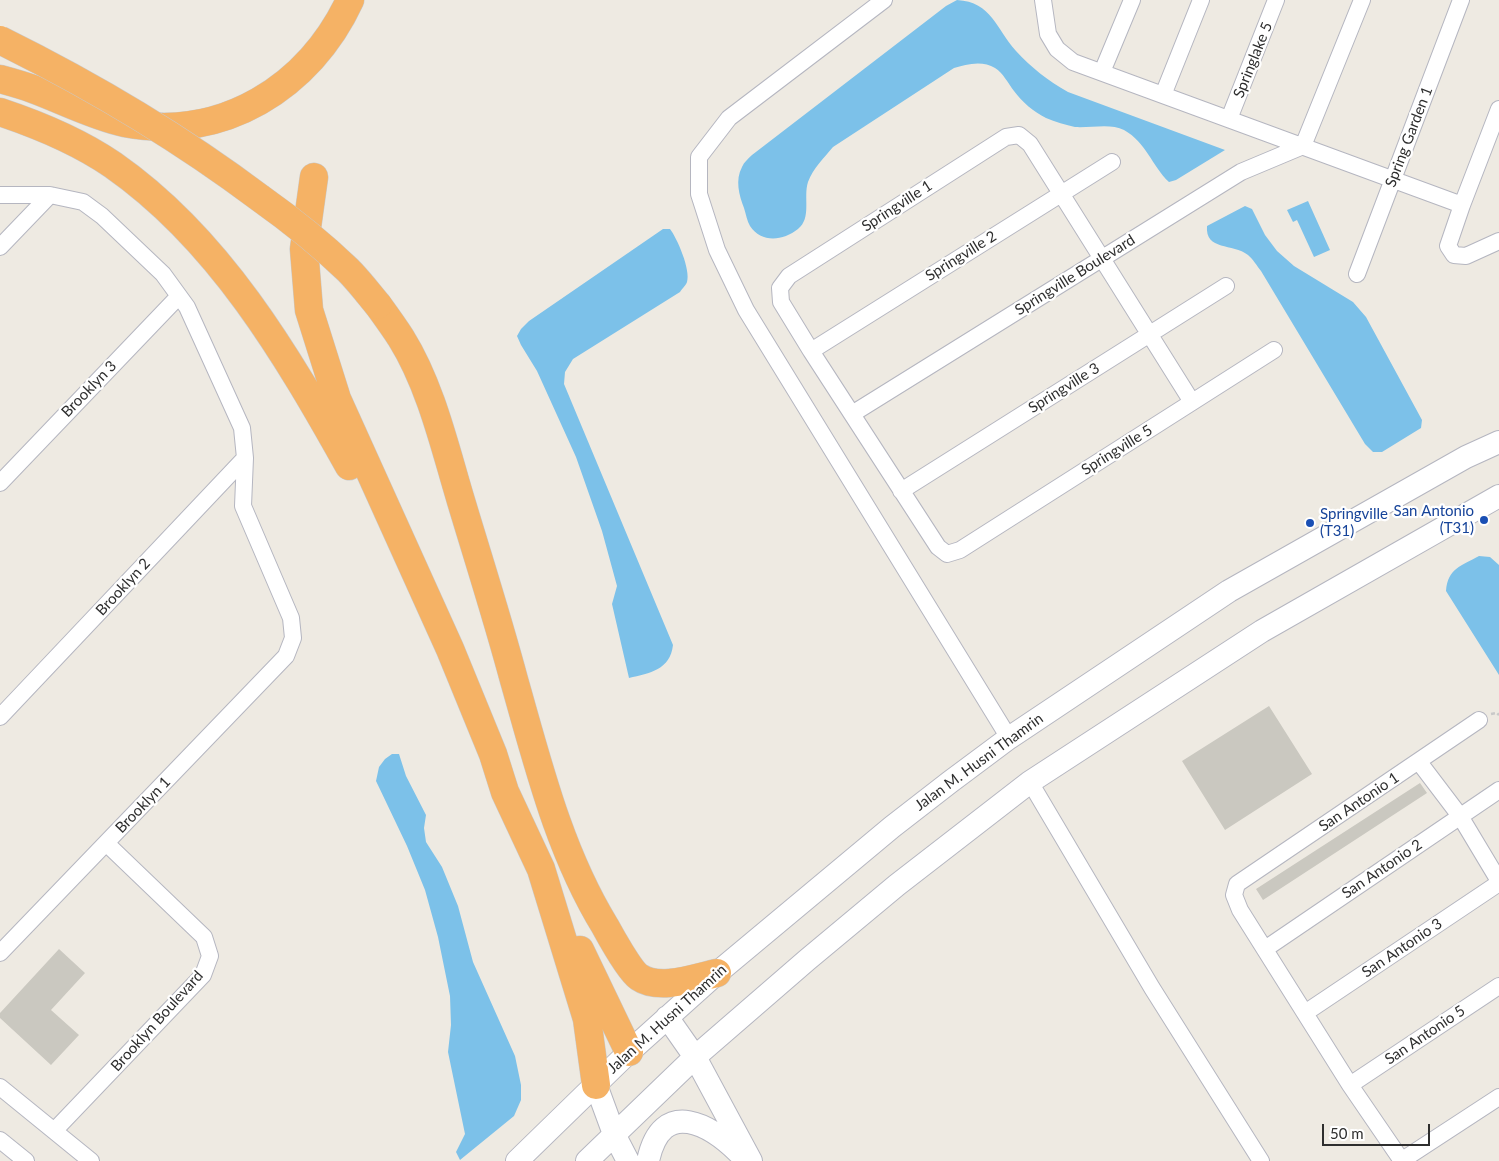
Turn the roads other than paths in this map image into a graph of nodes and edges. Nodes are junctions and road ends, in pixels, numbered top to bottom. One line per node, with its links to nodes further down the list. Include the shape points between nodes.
1 (350, 0): 11 (highway, via 327,42 288,82 245,109 200,124 159,126 126,123)
2 (884, 0): 43 (street, via 729,118 699,157 698,194 717,250 746,310)
3 (1043, 0): 10 (street, via 1048,34 1057,50 1073,62)
4 (1132, 0): 10 (street)
5 (1201, 0): 12 (street)
6 (1276, 0): 15 (street, Springlake 5)
7 (1362, 0): 16 (street)
8 (1461, 0): 19 (street, Spring Garden 1)
9 (0, 40): 53 (highway, bridge, via 177,138 230,175 324,248 378,305 402,339 422,378 550,802 588,896 637,976 662,984)
10 (1102, 72): 12 (street)
11 (0, 79)
12 (1163, 95): 15 (street)
13 (1499, 109): 23 (street)
14 (0, 112): 40 (highway, via 57,134 112,164 161,203 209,253 259,317 317,408)
15 (1229, 119): 16 (street)
16 (1302, 146): 19 (street); 26 (street, Springville Boulevard, via 1241,172)
17 (1112, 162): 20 (street, Springville 2)
18 (314, 177): 40 (highway, via 304,249 308,310 337,399)
19 (1393, 180): 23 (street); 27 (street, Spring Garden 1)
20 (1061, 194): 26 (street); 32 (street, Springville 2); 32 (street, Springville 1, via 1030,144 1019,134 1006,137 789,276 780,288 781,302)
21 (0, 195): 22 (street)
22 (50, 195): 25 (street); 29 (street, via 83,202 102,216 163,274)
23 (1462, 205): 24 (street, via 1448,246 1454,255 1466,256)
24 (1499, 241)
25 (0, 247)
26 (1102, 258): 30 (street); 34 (street, Springville Boulevard)
27 (1357, 274)
28 (1226, 286): 30 (street, Springville 3)
29 (179, 296): 36 (street, via 242,428); 37 (street, Brooklyn 3)
30 (1149, 334): 33 (street); 38 (street, Springville 3)
31 (1274, 350): 33 (street, Springville 5)
32 (811, 351): 34 (street)
33 (1192, 402): 38 (street, Springville 5, via 960,550 947,554 938,547)
34 (852, 414): 38 (street)
35 (1499, 442): 43 (main road, Jalan M. Husni Thamrin, via 1466,457 1229,591)
36 (245, 458): 41 (street, Brooklyn 2); 48 (street, Brooklyn 1, via 243,506 292,618 293,638 286,656)
37 (0, 483)
38 (901, 491)
39 (1499, 496): 45 (main road, via 1262,631)
40 (450, 649): 49 (highway, via 506,792)
41 (0, 717)
42 (1479, 720): 44 (street, San Antonio 1)
43 (1009, 738): 53 (main road, Jalan M. Husni Thamrin, via 892,826)
44 (1419, 762): 47 (street); 51 (street, San Antonio 1, via 1237,884 1234,895 1240,910)
45 (1030, 782): 58 (main road, via 897,885); 74 (street, via 1152,988)
46 (1499, 790): 47 (street, San Antonio 2)
47 (1460, 816): 50 (street); 51 (street, San Antonio 2)
48 (106, 843): 52 (street, Brooklyn 1); 63 (street, Brooklyn Boulevard, via 204,937 210,956 203,975)
49 (541, 869): 57 (highway); 59 (highway, via 587,1019)
50 (1499, 882): 55 (street, San Antonio 3)
51 (1265, 949): 55 (street)
52 (0, 953)
53 (717, 973): 56 (main road, Jalan M. Husni Thamrin)
54 (1499, 986): 60 (street, San Antonio 5)
55 (1305, 1013): 60 (street)
56 (667, 1017): 57 (main road, Jalan M. Husni Thamrin); 58 (main road)
57 (629, 1052): 59 (main road, Jalan M. Husni Thamrin)
58 (695, 1058): 64 (main road); 73 (main road)
59 (596, 1085): 64 (main road); 68 (main road, Jalan M. Husni Thamrin)
60 (1350, 1085): 75 (street)
61 (0, 1087): 63 (street)
62 (1499, 1097): 75 (street)
63 (54, 1131): 67 (street)
64 (614, 1134): 69 (main road); 70 (main road)
65 (0, 1140): 66 (street)
66 (26, 1161)
67 (91, 1161)
68 (517, 1161)
69 (587, 1161)
70 (628, 1161)
71 (648, 1161): 72 (main road, via 661,1132 672,1124 685,1122 706,1127)
72 (747, 1161)
73 (751, 1161)
74 (1261, 1161)
75 (1401, 1161)

